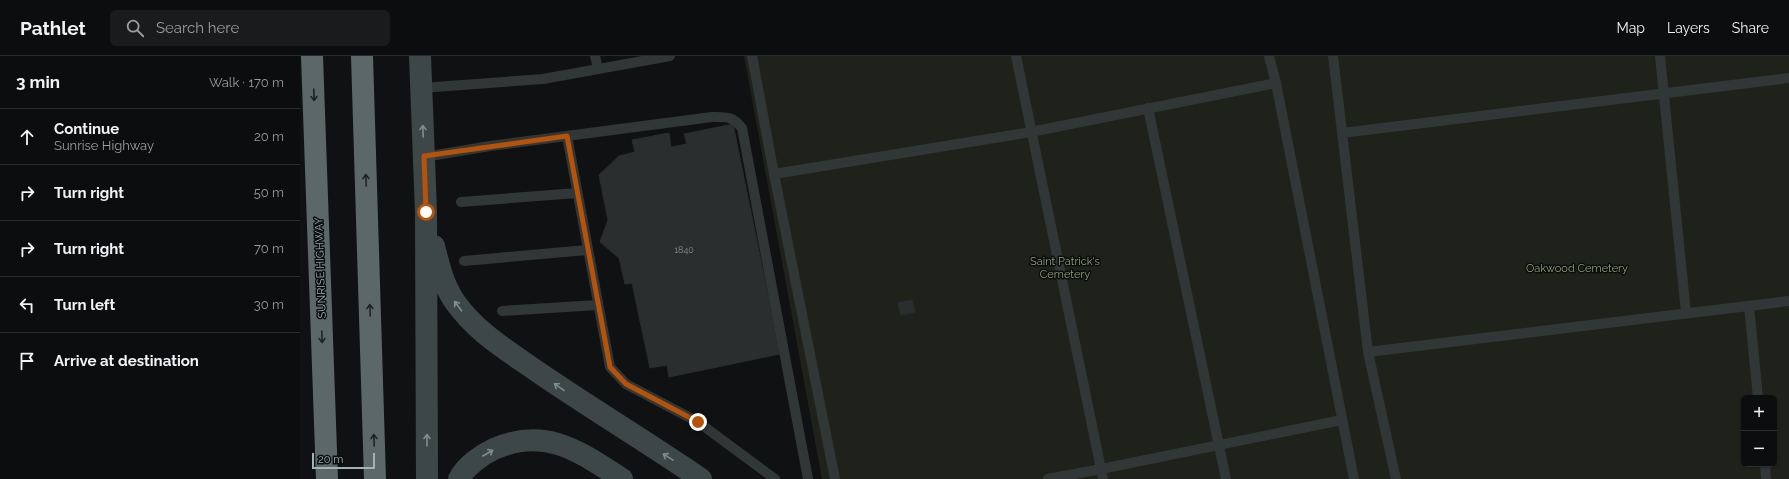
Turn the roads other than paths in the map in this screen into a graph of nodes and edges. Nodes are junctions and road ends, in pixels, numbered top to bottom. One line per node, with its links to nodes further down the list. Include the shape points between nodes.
1 (312, 56): 38 (highway, SUNRISE HIGHWAY, one-way to 38)
2 (362, 56): 39 (highway, one-way to 2)
3 (420, 56): 14 (main road)
4 (596, 56): 11 (lane)
5 (670, 56): 11 (lane)
6 (752, 56): 21 (lane)
7 (1016, 56): 17 (lane)
8 (1269, 56): 13 (lane)
9 (1333, 56): 18 (lane)
10 (1660, 56): 15 (lane)
11 (598, 69): 14 (lane, via 543,80)
12 (1789, 78): 15 (lane)
13 (1276, 83): 16 (lane); 34 (lane)
14 (422, 88): 20 (main road, one-way to 14)
15 (1664, 93): 18 (lane); 31 (lane)
16 (1148, 108): 17 (lane); 35 (lane)
17 (1031, 132): 21 (lane); 37 (lane)
18 (1342, 133): 32 (lane)
19 (567, 136): 20 (lane); 22 (lane); 45 (lane, via 712,117 727,117 735,120 742,128)
20 (424, 156): 24 (main road)
21 (774, 174): 46 (lane)
22 (577, 193): 23 (lane); 25 (lane)
23 (461, 202)
24 (426, 212): 40 (main road, one-way to 24); 43 (main road, one-way to 24, via 591,409 481,332 462,311 442,278)
25 (587, 250): 26 (lane); 28 (lane)
26 (464, 261)
27 (1789, 301): 29 (lane)
28 (597, 305): 30 (lane); 44 (lane, via 610,367 626,384 698,422)
29 (1749, 306): 31 (lane); 33 (lane)
30 (502, 311)
31 (1686, 314): 32 (lane)
32 (1368, 352): 50 (lane)
33 (1758, 395)
34 (1342, 420): 35 (lane); 49 (lane)
35 (1218, 445): 37 (lane); 48 (lane)
36 (1765, 467): 51 (lane)
37 (1102, 474): 47 (lane)
38 (327, 479)
39 (375, 479)
40 (427, 479)
41 (459, 479): 42 (main road, one-way to 42, via 470,466 491,451 514,442 537,440 573,449)
42 (622, 479)
43 (701, 479)
44 (775, 479)
45 (808, 479)
46 (834, 479)
47 (1048, 479)
48 (1226, 479)
49 (1354, 479)
50 (1396, 479)
51 (1766, 479)

